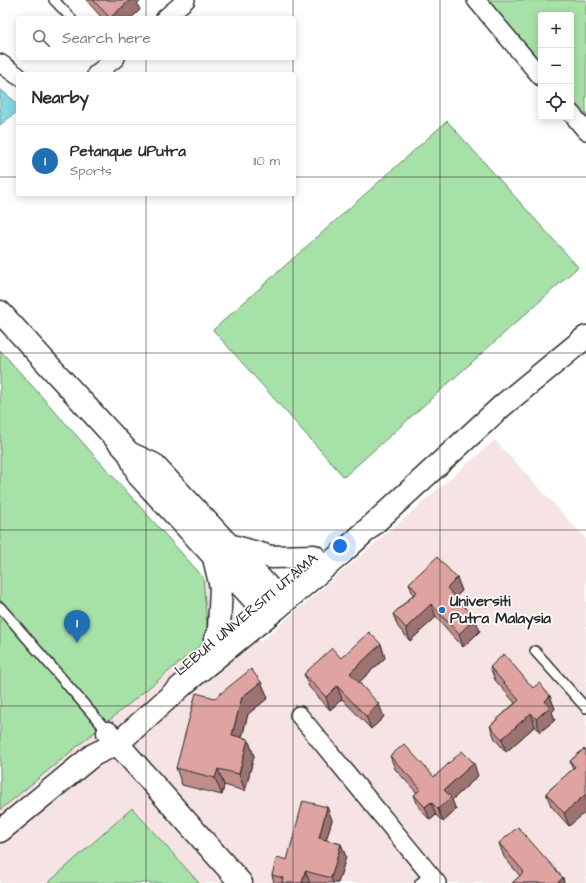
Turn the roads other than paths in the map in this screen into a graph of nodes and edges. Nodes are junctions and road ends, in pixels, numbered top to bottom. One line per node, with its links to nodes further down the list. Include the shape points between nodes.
1 (54, 0): 4 (lane)
2 (186, 0): 5 (street)
3 (476, 0): 9 (street)
4 (69, 16)
5 (167, 16)
6 (111, 60): 8 (street)
7 (0, 63): 10 (street)
8 (98, 72)
9 (538, 73)
10 (16, 75)
11 (574, 117): 12 (street)
12 (586, 131)
13 (0, 312): 17 (street, via 129,453 139,476)
14 (586, 337): 15 (street, LEBUH UNIVERSITI UTAMA)
15 (502, 406): 16 (street, LEBUH UNIVERSITI UTAMA); 18 (street, LEBUH UNIVERSITI UTAMA, via 411,472)
16 (378, 520): 19 (street, via 348,538 287,590); 23 (street, LEBUH UNIVERSITI UTAMA, via 273,612)
17 (221, 551): 18 (street, via 271,557); 19 (street); 21 (street, via 219,630)
18 (314, 556): 19 (street, LEBUH UNIVERSITI UTAMA)
19 (267, 599): 21 (street, LEBUH UNIVERSITI UTAMA); 23 (street, via 267,608 207,657)
20 (0, 607): 26 (lane)
21 (216, 640): 26 (street, LEBUH UNIVERSITI UTAMA)
22 (535, 651): 24 (lane)
23 (186, 682): 26 (street, LEBUH UNIVERSITI UTAMA)
24 (586, 708)
25 (299, 715): 28 (street)
26 (113, 738): 27 (street, LEBUH UNIVERSITI UTAMA); 29 (street)
27 (0, 831)
28 (429, 880)
29 (241, 883)

